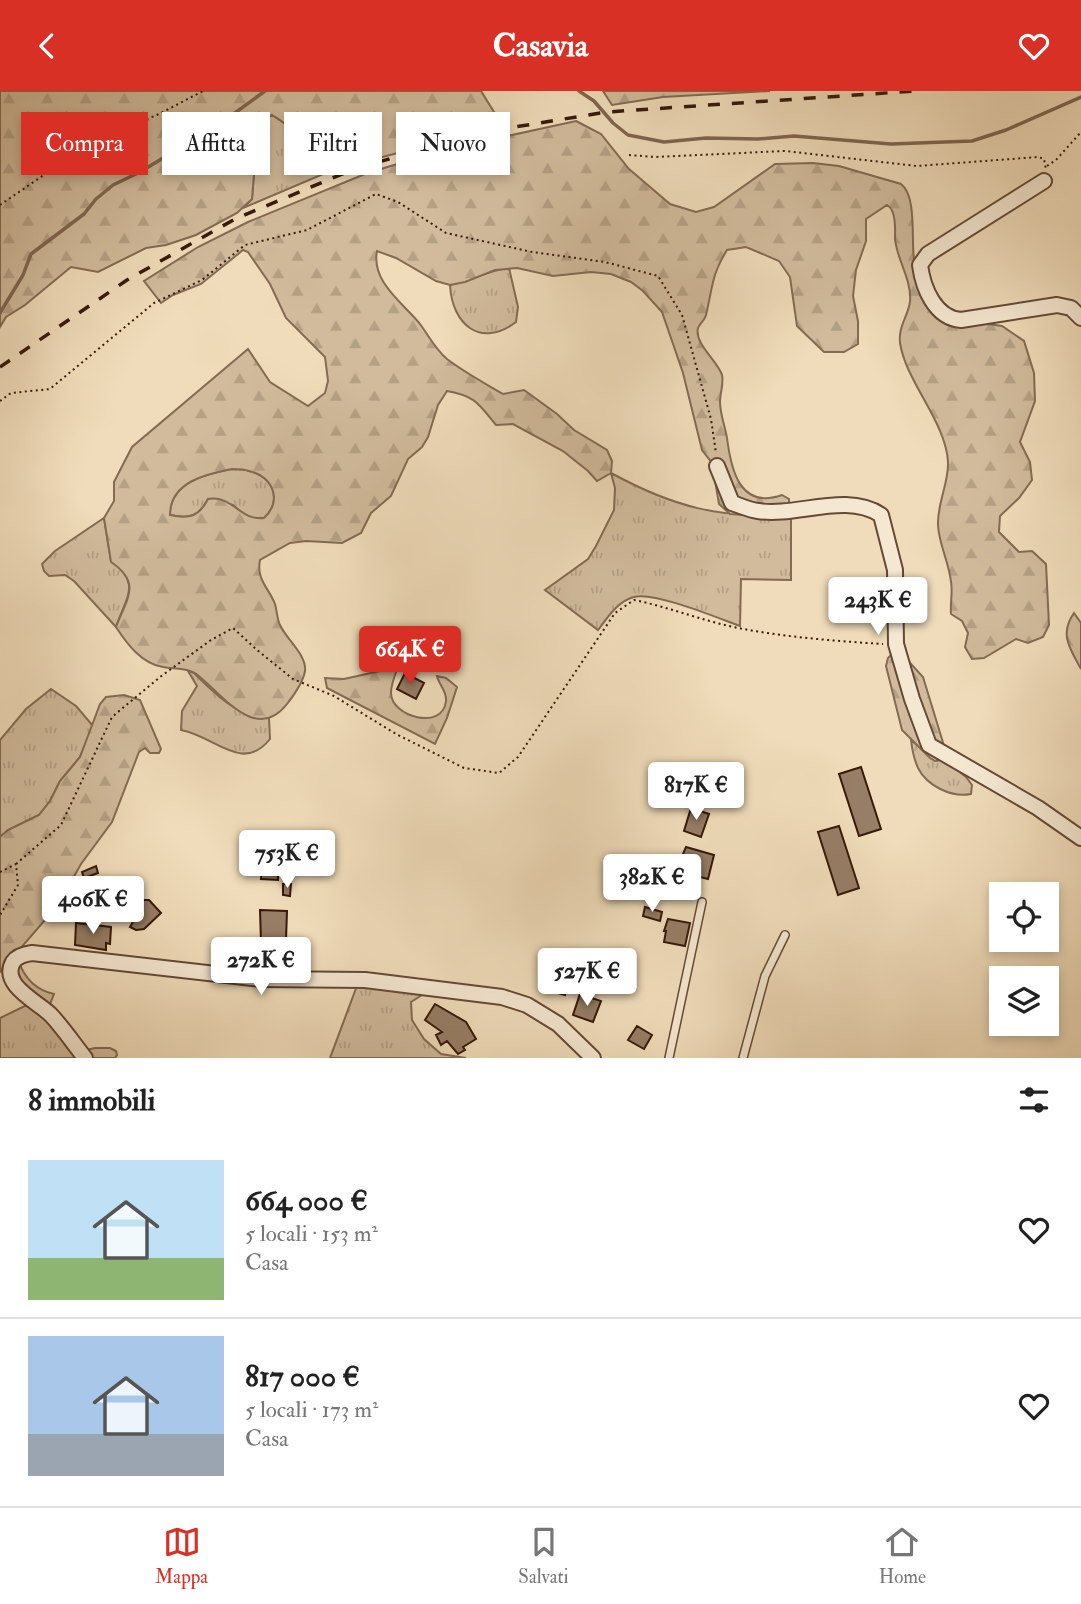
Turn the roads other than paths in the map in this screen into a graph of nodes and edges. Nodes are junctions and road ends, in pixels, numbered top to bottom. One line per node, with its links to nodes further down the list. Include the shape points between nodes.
1 (1045, 174): 2 (street, via 928,254 920,265 922,279 942,314 952,319 1057,306 1070,308)
2 (1081, 318)
3 (717, 466): 4 (street, via 732,503 760,511 864,506 881,515 895,570 896,645 929,745 1038,807)
4 (1081, 838)
5 (702, 902): 9 (lane)
6 (785, 935): 10 (lane, via 765,976)
7 (85, 1058): 8 (street, via 50,1014 12,982 9,971 13,961 32,953 270,980 365,980 502,997 527,1005 558,1024)
8 (593, 1058)
9 (669, 1058)
10 (743, 1058)

